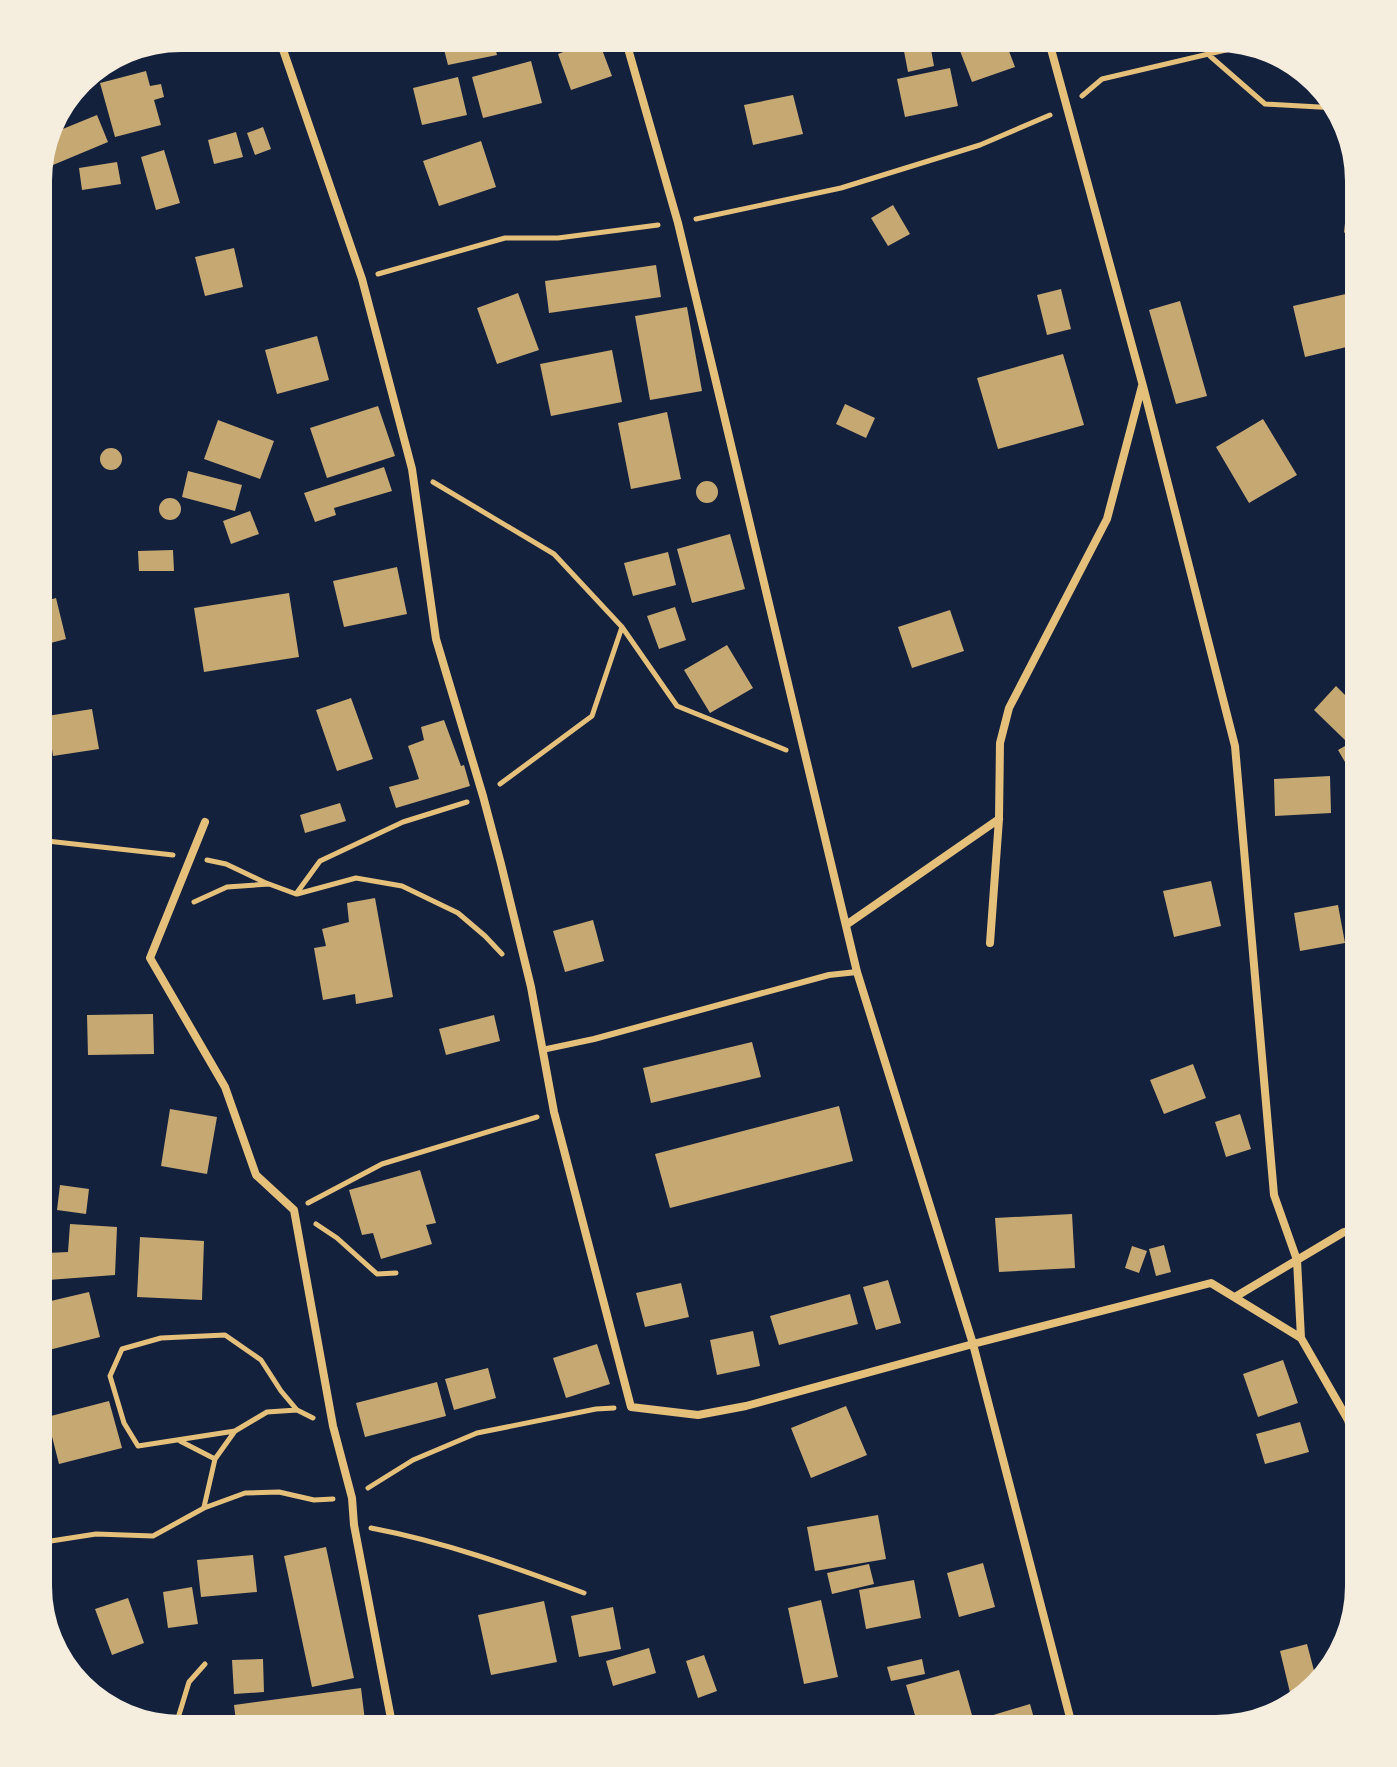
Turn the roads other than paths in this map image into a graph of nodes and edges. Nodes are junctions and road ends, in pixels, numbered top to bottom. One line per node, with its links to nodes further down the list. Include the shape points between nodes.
1 (284, 52): 10 (street, via 362,279 412,469 436,639 483,796)
2 (629, 52): 7 (street, via 678,223)
3 (1052, 52): 4 (street)
4 (1143, 386): 5 (street, via 1107,519 1009,708 1000,743); 12 (street, via 1235,746 1274,1195)
5 (999, 819): 7 (street); 8 (street)
6 (205, 822): 17 (street, via 150,958 225,1087 256,1175 294,1210)
7 (846, 925): 9 (street)
8 (990, 943)
9 (857, 972): 10 (lane); 15 (street)
10 (542, 1050): 15 (street, via 631,1407 698,1415)
11 (1345, 1232): 12 (street)
12 (1297, 1260): 13 (street); 14 (street)
13 (1235, 1297): 14 (street); 15 (street, via 1211,1283)
14 (1301, 1338): 16 (street)
15 (973, 1344): 18 (street)
16 (1345, 1415)
17 (390, 1715)
18 (1069, 1715)

